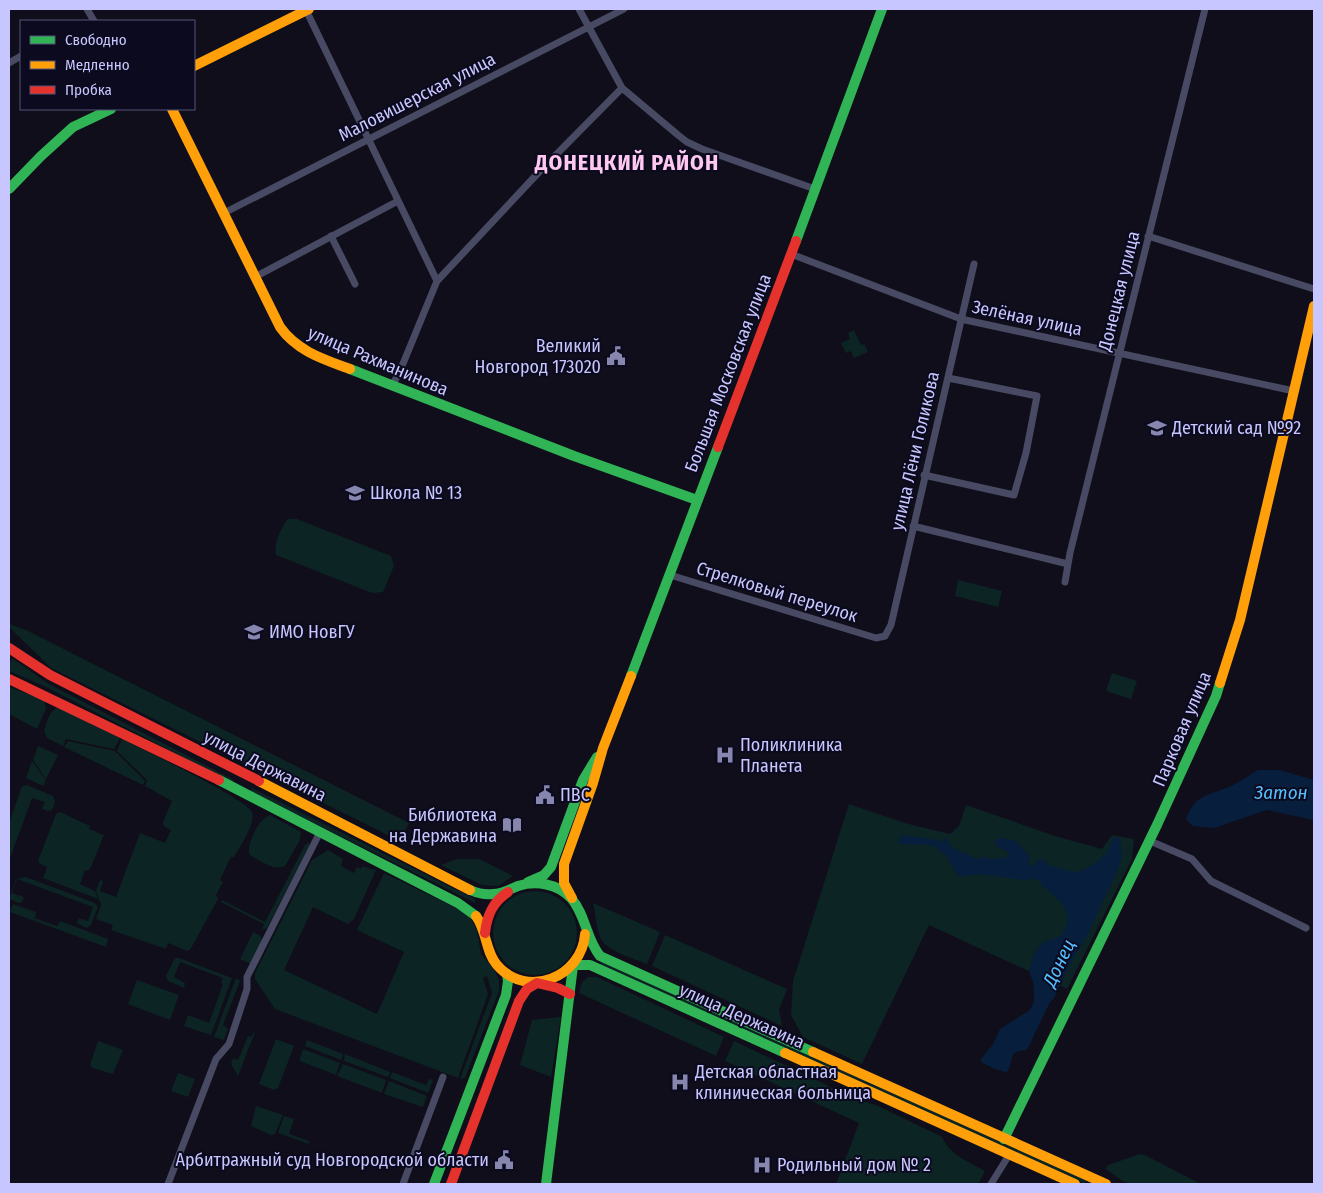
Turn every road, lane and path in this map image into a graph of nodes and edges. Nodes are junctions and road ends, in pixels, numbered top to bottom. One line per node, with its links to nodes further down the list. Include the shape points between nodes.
1 (308, 9): 9 (main road); 13 (street)
2 (579, 9): 6 (street)
3 (624, 9): 6 (street, Маловишерская улица)
4 (882, 9): 15 (main road, Большая Московская улица)
5 (1205, 9): 19 (street, Донецкая улица)
6 (589, 27): 10 (street); 13 (street, Маловишерская улица)
7 (20, 57): 8 (street)
8 (9, 63)
9 (195, 66)
10 (622, 88): 15 (street, via 687,142); 23 (street)
11 (108, 110): 14 (main road, via 64,134)
12 (172, 110): 17 (main road, улица Рахманинова)
13 (369, 139): 16 (street); 17 (street, Маловишерская улица)
14 (9, 189)
15 (815, 189): 20 (main road, Большая Московская улица)
16 (398, 201): 18 (street); 23 (street)
17 (224, 213): 22 (main road, улица Рахманинова)
18 (331, 236): 22 (street); 24 (street)
19 (1148, 236): 25 (street); 28 (street, Донецкая улица)
20 (791, 254): 27 (street, Зелёная улица); 33 (main road, Большая Московская улица)
21 (974, 264): 27 (street, улица Лёни Голикова)
22 (255, 277): 30 (main road, улица Рахманинова, via 283,332 296,345)
23 (437, 281): 30 (street)
24 (355, 284)
25 (1314, 289)
26 (1314, 306): 31 (main road, Парковая улица)
27 (962, 319): 28 (street, Зелёная улица); 29 (street, улица Лёни Голикова)
28 (1119, 353): 31 (street, Зелёная улица); 35 (street, Донецкая улица)
29 (948, 378): 32 (street, улица Лёни Голикова); 32 (street, via 1037,396 1026,453 1014,495)
30 (392, 386): 33 (main road, улица Рахманинова)
31 (1294, 391): 45 (main road, Парковая улица, via 1230,655 1201,731)
32 (924, 475): 34 (street, улица Лёни Голикова)
33 (698, 500): 36 (main road, Большая Московская улица)
34 (913, 526): 35 (street); 38 (street, улица Лёни Голикова, via 890,630 886,636)
35 (1068, 564): 37 (street, Донецкая улица)
36 (670, 575): 38 (street, Стрелковый переулок); 41 (main road, Большая Московская улица)
37 (1065, 582)
38 (876, 638)
39 (9, 648): 42 (main road, улица Державина, via 50,675)
40 (9, 679): 43 (main road, улица Державина)
41 (603, 748): 46 (main road, Большая Московская улица, via 583,780 551,867 544,875); 47 (main road, Большая Московская улица, via 564,864 566,888)
42 (244, 774): 43 (main road); 46 (main road, улица Державина, via 466,889 495,894)
43 (237, 789): 44 (main road, улица Державина)
44 (320, 832): 50 (main road, улица Державина, via 458,902 474,913); 59 (street, via 247,977 247,989 229,1044 216,1059)
45 (1150, 841): 49 (street, via 1192,860 1211,881); 56 (main road, Парковая улица)
46 (517, 887): 47 (main road, улица Державина, via 541,883 560,890); 50 (main road, via 497,900 491,909)
47 (575, 903): 48 (main road, улица Державина)
48 (583, 920): 51 (main road, улица Державина, via 585,939); 56 (main road, улица Державина, via 590,945 600,956)
49 (1306, 928)
50 (485, 937): 52 (main road, улица Державина, via 490,954)
51 (573, 965): 53 (main road, via 555,979); 54 (main road); 57 (main road, улица Державина, via 598,968)
52 (507, 974): 53 (main road); 61 (main road, via 506,995)
53 (537, 983): 54 (main road); 62 (main road, via 527,989 519,1001)
54 (570, 994): 63 (main road)
55 (444, 1077): 60 (street)
56 (1004, 1139): 58 (main road, улица Державина)
57 (1009, 1155): 64 (street); 65 (main road, улица Державина)
58 (1090, 1181): 66 (main road, улица Державина)
59 (168, 1184)
60 (403, 1184)
61 (434, 1184)
62 (451, 1184)
63 (546, 1184)
64 (991, 1184)
65 (1075, 1184)
66 (1106, 1184)

